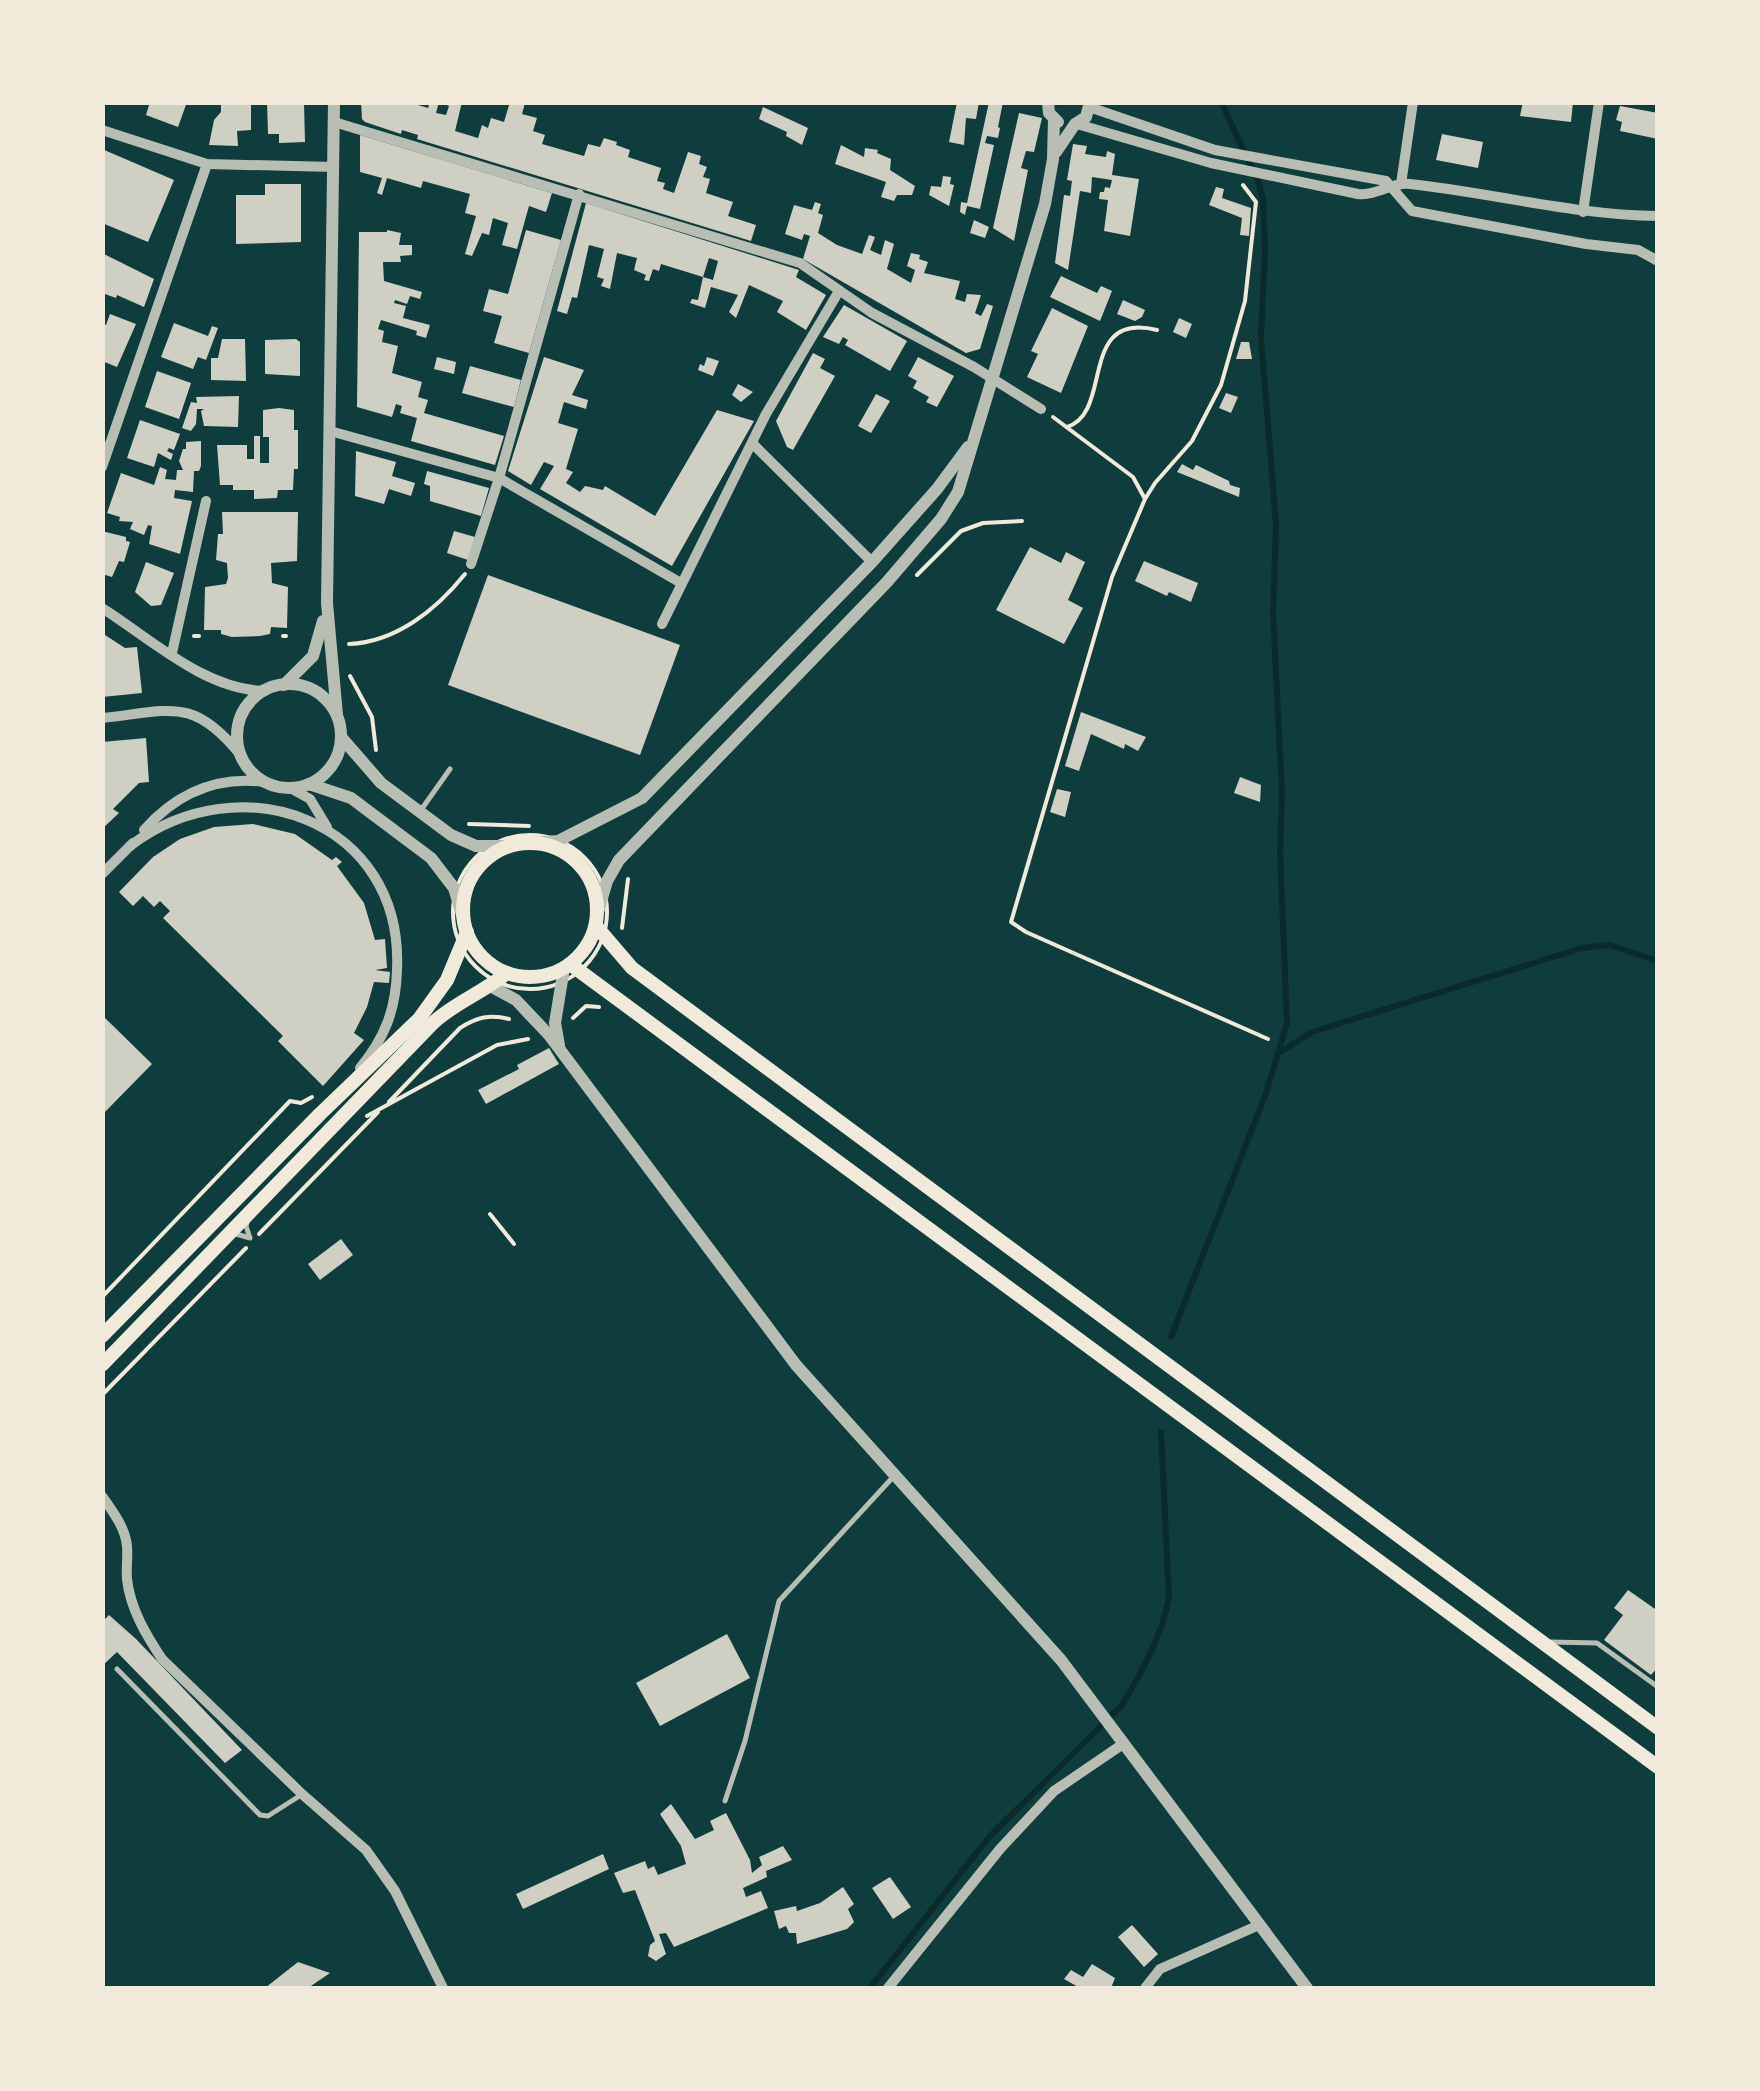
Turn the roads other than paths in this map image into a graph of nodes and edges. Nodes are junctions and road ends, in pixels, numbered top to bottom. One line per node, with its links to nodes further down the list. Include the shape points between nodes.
1 (334, 102): 6 (street)
2 (1413, 102): 12 (street)
3 (1598, 102): 14 (street)
4 (1090, 105): 7 (street); 12 (street, via 1215,150)
5 (1049, 108): 7 (street, via 1068,126); 9 (street)
6 (334, 122): 11 (street); 13 (street)
7 (1076, 124): 9 (street); 12 (street, via 1224,166 1370,196)
8 (102, 130): 10 (street)
9 (1053, 159): 18 (street)
10 (207, 164): 11 (street); 23 (street)
11 (334, 167): 20 (street)
12 (1393, 184): 14 (street); 16 (street, via 1412,210 1638,250)
13 (578, 194): 17 (street, via 800,263); 24 (street)
14 (1583, 212): 15 (street)
15 (1658, 216)
16 (1658, 261)
17 (840, 291): 18 (street); 22 (street)
18 (992, 380): 19 (street); 21 (street)
19 (1041, 408)
20 (330, 431): 24 (street); 29 (street)
21 (975, 436): 26 (street); 49 (street, via 958,492 941,519 619,860 604,890)
22 (752, 443): 26 (street); 28 (street)
23 (102, 467)
24 (499, 478): 27 (street); 28 (street)
25 (206, 501): 32 (street)
26 (872, 562): 45 (street, via 642,798 558,840)
27 (471, 564)
28 (681, 583): 31 (street)
29 (327, 603): 33 (street, via 312,656); 35 (street)
30 (102, 608): 32 (street)
31 (662, 624)
32 (172, 653): 34 (street, via 237,688)
33 (284, 684): 34 (street); 35 (street, via 316,692)
34 (264, 690): 38 (street, via 241,717)
35 (337, 715): 37 (street)
36 (102, 718): 38 (street, via 192,712)
37 (341, 737): 41 (street, via 328,772); 43 (street, via 381,783)
38 (240, 753): 40 (street)
39 (450, 768): 43 (lane)
40 (264, 782): 42 (street); 46 (street, via 217,781 154,818)
41 (309, 784): 42 (street); 50 (street, via 352,798 431,858 456,892)
42 (292, 789): 44 (street, via 319,809)
43 (419, 812): 47 (street, via 476,846)
44 (327, 828): 46 (street, via 296,813 222,808 152,829); 54 (street, via 371,871 386,896 398,947 387,1028)
45 (533, 842): 47 (main road); 49 (main road, via 560,849 581,866 595,890)
46 (130, 846): 48 (street)
47 (508, 846): 50 (main road, via 472,876)
48 (102, 874)
49 (599, 926): 51 (main road); 59 (main road, via 642,976)
50 (464, 932): 52 (main road); 54 (main road, via 446,980 419,1020)
51 (569, 971): 52 (main road); 53 (street, via 555,1024); 64 (main road, via 625,1002)
52 (506, 984): 53 (street); 56 (main road, via 456,1004 434,1022)
53 (562, 1051): 57 (street, via 796,1364)
54 (345, 1090): 55 (main road)
55 (102, 1336)
56 (102, 1366)
57 (896, 1474): 63 (street, via 1030,1624); 66 (lane, via 779,1601)
58 (102, 1496): 65 (street, via 124,1530 127,1580 151,1642)
59 (1524, 1630): 61 (lane, via 1557,1643 1598,1643); 62 (main road)
60 (117, 1669): 65 (lane, via 260,1815)
61 (1658, 1687)
62 (1658, 1728)
63 (1120, 1740): 67 (street); 69 (street, via 1054,1790)
64 (1658, 1768)
65 (302, 1794): 68 (street, via 384,1874)
66 (725, 1801)
67 (1259, 1925): 70 (street, via 1160,1969); 71 (street)
68 (443, 1988)
69 (888, 1988)
70 (1145, 1988)
71 (1307, 1988)

